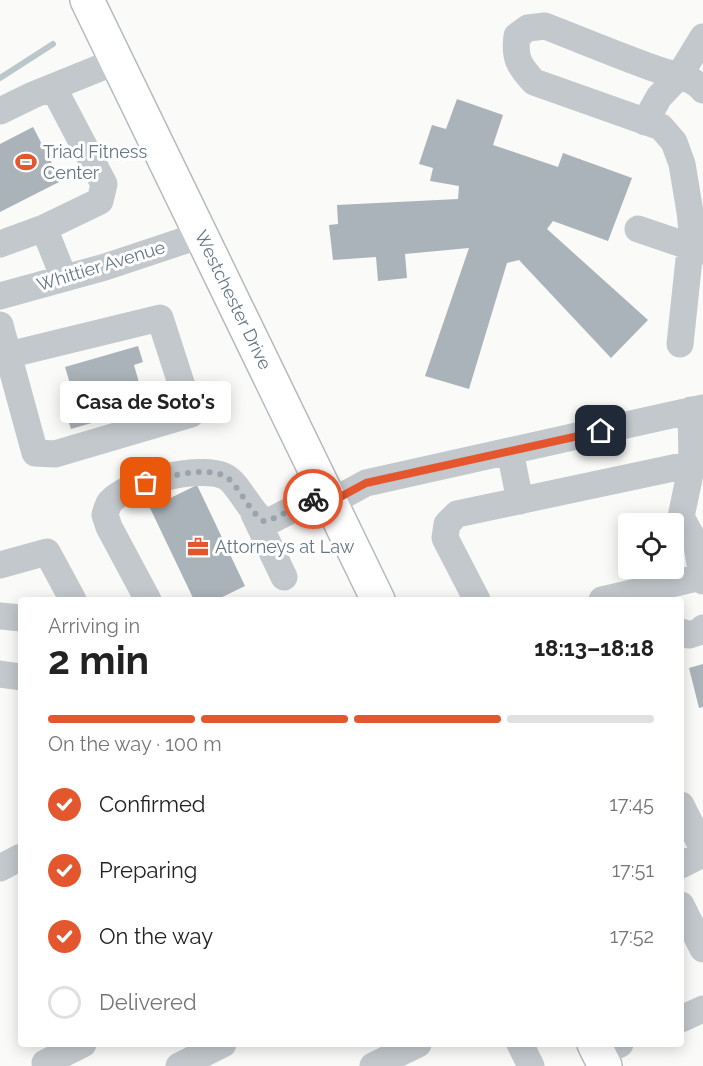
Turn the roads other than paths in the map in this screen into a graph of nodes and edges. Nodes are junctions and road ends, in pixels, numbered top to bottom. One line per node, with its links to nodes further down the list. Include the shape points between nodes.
1 (87, 0): 3 (main road, Westchester Drive)
2 (703, 37): 4 (street)
3 (117, 61): 5 (street); 11 (main road, Westchester Drive)
4 (679, 76): 6 (street); 8 (street, via 659,97); 8 (street, via 545,26 528,28 517,36 515,49 520,66 534,82)
5 (53, 87): 7 (street); 9 (street, via 104,184 100,201)
6 (703, 90)
7 (0, 111)
8 (645, 122): 13 (street, via 660,127 674,142)
9 (44, 228): 12 (street); 14 (street)
10 (638, 229): 13 (street)
11 (201, 235): 14 (street, Whittier Avenue); 22 (main road, Westchester Drive)
12 (0, 244)
13 (697, 250): 17 (street)
14 (64, 278): 15 (street, Whittier Avenue)
15 (0, 296)
16 (0, 325): 18 (street)
17 (680, 344)
18 (8, 355): 18 (street, via 35,453 55,454 190,414 160,318)
19 (697, 409): 20 (street); 21 (street)
20 (510, 451): 22 (street, via 366,483); 23 (street)
21 (692, 464): 23 (street); 24 (street)
22 (328, 497): 25 (street, via 270,520 263,521); 33 (main road, Westchester Drive)
23 (520, 501): 34 (street, via 456,514 447,524 446,538)
24 (679, 513)
25 (254, 514): 28 (street); 32 (street, via 226,476 210,472 165,476 128,490 110,502 105,515 109,527)
26 (684, 530): 29 (street, via 697,546)
27 (0, 565): 31 (street, via 47,552)
28 (284, 578)
29 (703, 579): 30 (street)
30 (660, 585): 35 (street)
31 (70, 597)
32 (146, 597)
33 (374, 597)
34 (476, 597)
35 (614, 597)
36 (0, 616): 37 (street)
37 (18, 618)
38 (703, 628): 39 (street, via 689,635)
39 (684, 633)
40 (0, 674): 41 (street)
41 (18, 677)
42 (684, 811): 43 (street)
43 (703, 849)
44 (703, 854): 46 (street)
45 (18, 859): 47 (street)
46 (684, 864)
47 (0, 868)
48 (684, 911): 49 (street)
49 (703, 949)
50 (703, 1009): 51 (street)
51 (684, 1018)
52 (78, 1047): 56 (street, via 45,1063)
53 (217, 1047): 57 (street)
54 (412, 1047): 58 (street)
55 (522, 1047): 59 (street)
56 (46, 1066)
57 (179, 1066)
58 (373, 1066)
59 (531, 1066)

